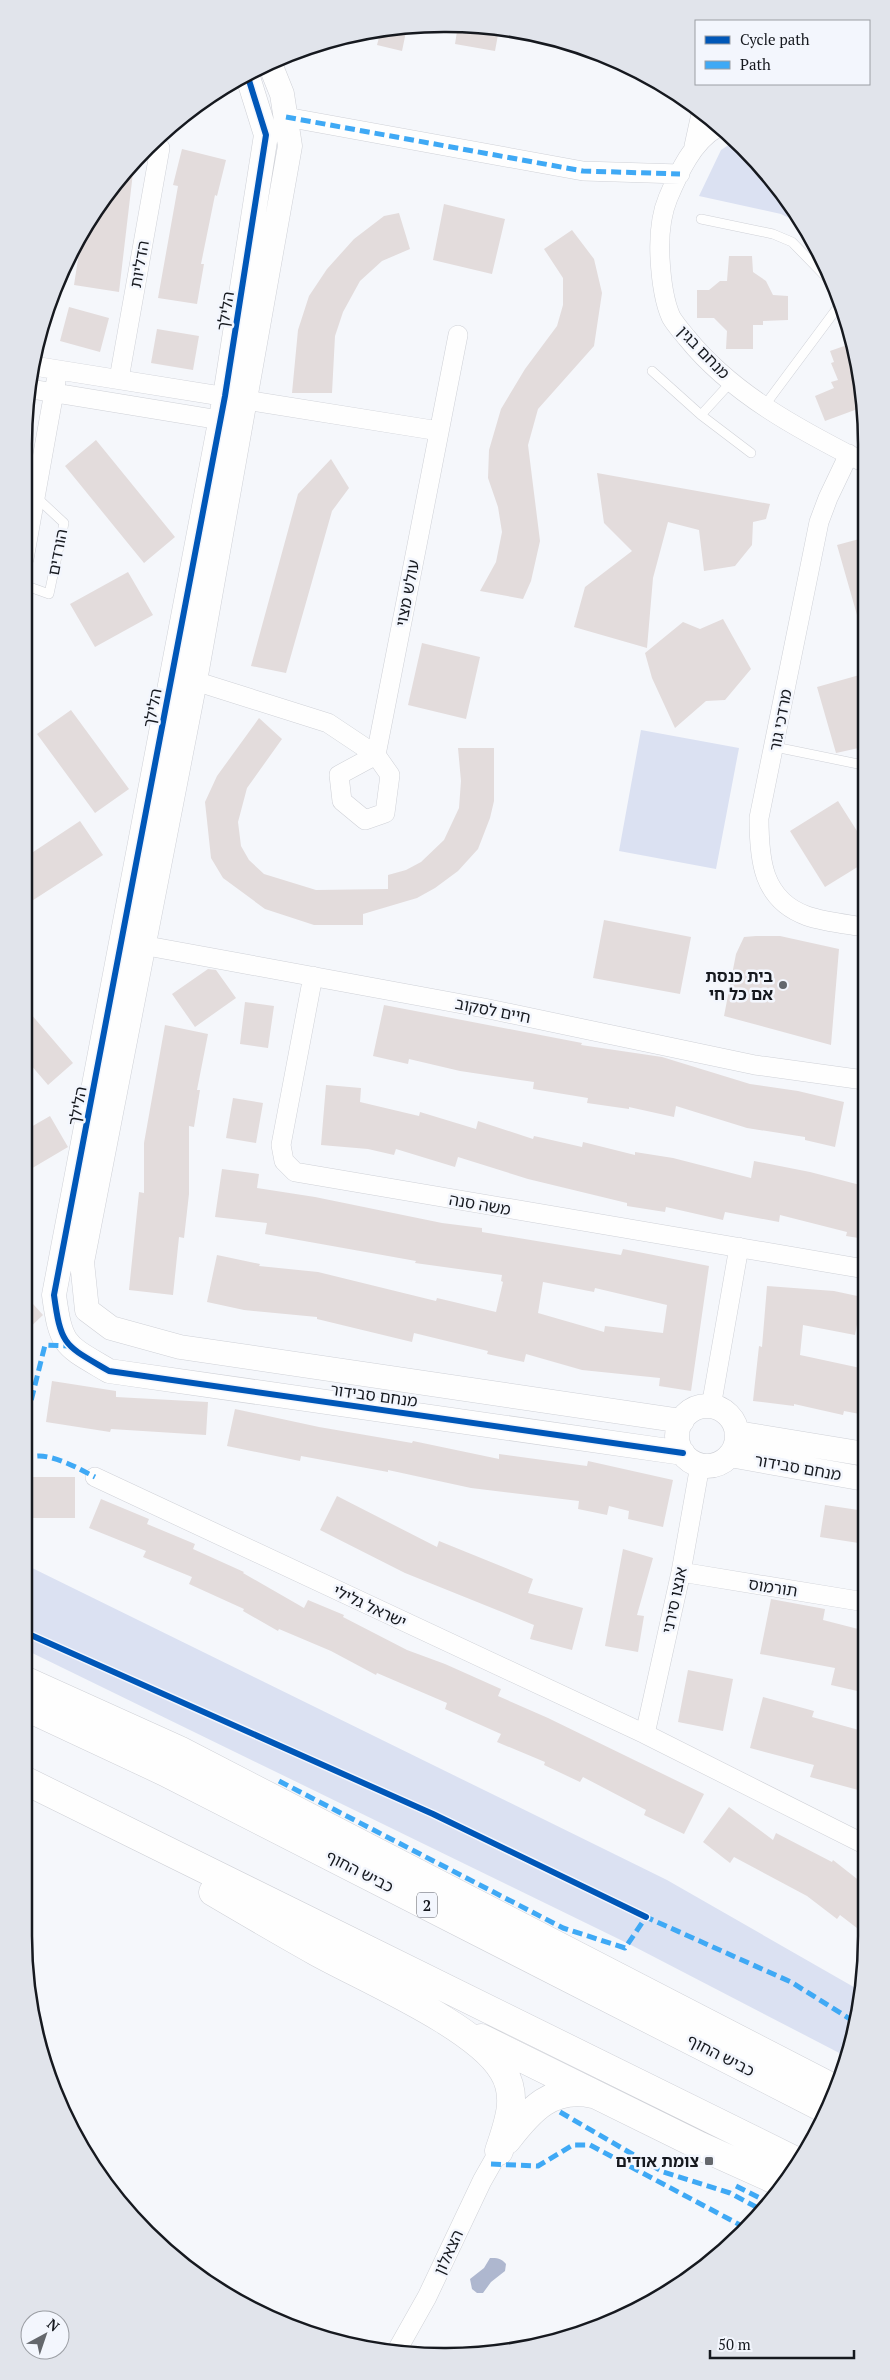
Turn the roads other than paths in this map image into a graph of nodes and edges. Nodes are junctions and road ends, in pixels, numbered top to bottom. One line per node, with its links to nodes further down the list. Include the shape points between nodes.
1 (273, 71): 3 (street, הלילך, via 282,94)
2 (250, 82): 20 (street, הלילך, via 266,135)
3 (286, 117): 8 (street, via 583,171); 20 (street, הלילך, via 290,146)
4 (699, 121): 7 (street, מנחם בגין)
5 (712, 131): 7 (street, מנחם בגין)
6 (160, 148): 16 (street, הדליות)
7 (693, 150): 8 (street, מנחם בגין)
8 (680, 174): 17 (street, מנחם בגין, via 663,210 659,243 661,281 671,318 696,349)
9 (701, 219): 10 (lane, via 773,234 792,242)
10 (817, 268)
11 (835, 310): 21 (lane)
12 (458, 335): 24 (street, עולש מצוי)
13 (40, 367): 14 (street)
14 (59, 370): 16 (street); 19 (street, הורדים)
15 (652, 371): 22 (lane)
16 (119, 379): 20 (street)
17 (732, 381): 21 (street, מנחם בגין); 22 (lane)
18 (36, 391): 19 (street)
19 (54, 393): 23 (street); 27 (street, הורדים)
20 (235, 397): 23 (street, הלילך); 24 (street)
21 (764, 405): 26 (street, מנחם בגין, via 808,434)
22 (701, 415): 25 (lane)
23 (230, 422): 30 (street, הלילך); 34 (street, הלילך)
24 (439, 431): 30 (street, עולש מצוי, via 376,755 328,723)
25 (751, 453)
26 (856, 458): 31 (street, מרדכי גור, via 828,498 819,522)
27 (36, 496): 28 (street, הורדים); 29 (lane, הורדים, via 64,523 49,594)
28 (32, 517)
29 (32, 588)
30 (195, 681): 35 (street, הלילך)
31 (775, 747): 32 (lane); 33 (street, מרדכי גור, via 759,818 762,868 772,889 785,903 807,916)
32 (858, 764)
33 (858, 926)
34 (121, 941): 35 (street, חיים לסקוב); 41 (street, הלילך, via 54,1295 58,1326)
35 (145, 946): 36 (street, חיים לסקוב); 40 (street, הלילך, via 82,1262)
36 (313, 976): 37 (street, חיים לסקוב, via 755,1065); 38 (street, משה סנה, via 281,1145 284,1161 295,1172)
37 (858, 1079)
38 (739, 1247): 39 (street, משה סנה); 42 (street)
39 (858, 1268)
40 (87, 1310): 43 (street, מנחם סבידור, via 111,1328 180,1347)
41 (68, 1346): 47 (street, מנחם סבידור, via 109,1371)
42 (711, 1407): 43 (street, via 694,1409); 44 (street, via 731,1418)
43 (682, 1421): 47 (street, via 677,1437)
44 (737, 1433): 45 (street, מנחם סבידור); 46 (street)
45 (858, 1453)
46 (730, 1455): 47 (street, via 717,1465); 49 (street, מנחם סבידור)
47 (691, 1459): 50 (street, אנצו סירני)
48 (95, 1477): 54 (street, ישראל גלילי)
49 (858, 1478)
50 (681, 1572): 51 (street, תורמוס); 54 (street, אנצו סירני)
51 (858, 1601)
52 (32, 1684): 59 (highway, via 179,1750)
53 (32, 1710): 61 (highway, כביש החוף / 2, via 166,1772)
54 (645, 1734): 57 (street, ישראל גלילי)
55 (32, 1786): 63 (highway)
56 (32, 1787): 58 (highway, via 315,1951)
57 (858, 1841)
58 (446, 2021): 60 (highway); 62 (highway, via 476,2041 503,2070 511,2092 512,2111)
59 (829, 2086)
60 (598, 2095): 62 (highway, via 574,2092 554,2096 527,2113); 64 (highway)
61 (820, 2106)
62 (499, 2151): 65 (street, הצאלון)
63 (791, 2159)
64 (776, 2180)
65 (400, 2345)

